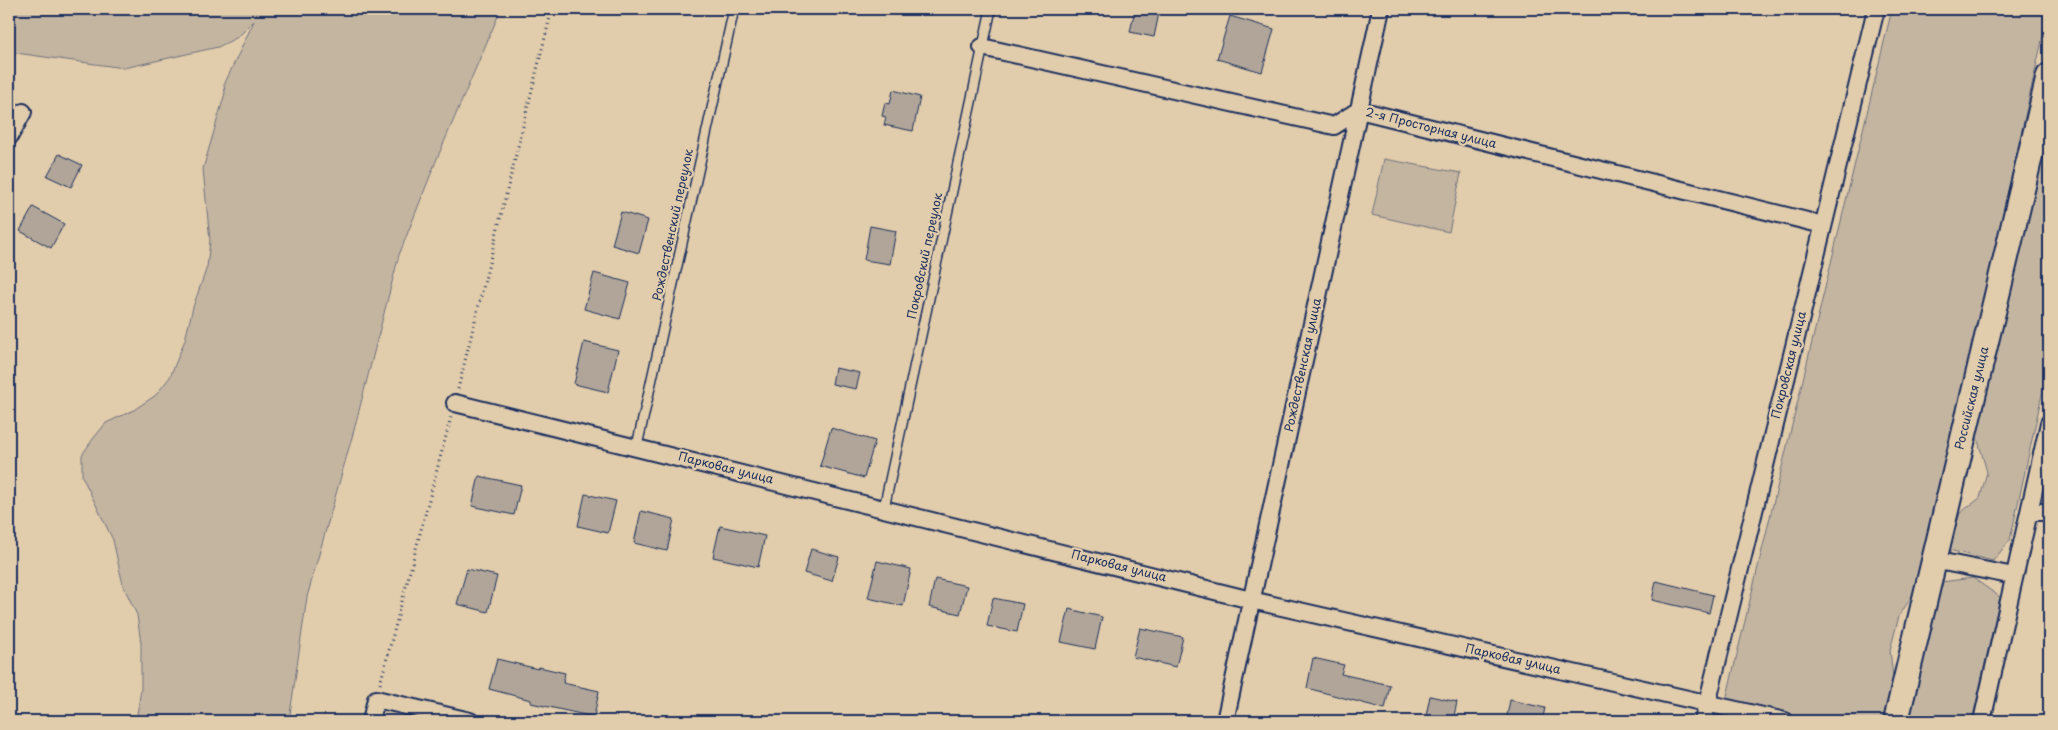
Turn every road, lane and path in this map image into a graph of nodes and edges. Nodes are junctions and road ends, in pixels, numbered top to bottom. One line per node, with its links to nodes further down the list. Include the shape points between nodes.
1 (552, 9): 12 (path)
2 (734, 9): 14 (lane, Рождественский переулок)
3 (991, 9): 6 (lane, Покровский переулок)
4 (1381, 9): 8 (street, Рождественская улица)
5 (1876, 9): 11 (street, Покровская улица)
6 (982, 47): 8 (street, 2-я Просторная улица, via 1334,126); 15 (lane, Покровский переулок)
7 (2049, 76): 18 (main road, Российская улица)
8 (1359, 110): 11 (street, 2-я Просторная улица); 20 (street, Рождественская улица)
9 (23, 112): 10 (street)
10 (9, 137)
11 (1823, 225): 22 (street, Покровская улица)
12 (455, 403): 14 (street, Парковая улица); 21 (path)
13 (2049, 423): 16 (street)
14 (637, 446): 15 (street, Парковая улица)
15 (884, 508): 20 (street, Парковая улица)
16 (2030, 512): 17 (street); 19 (street)
17 (2049, 512)
18 (1933, 560): 19 (street); 28 (main road, Российская улица)
19 (2014, 576): 29 (street)
20 (1251, 600): 22 (street, Парковая улица); 25 (street, Рождественская улица)
21 (376, 699): 23 (street); 24 (street)
22 (1707, 703): 26 (street, Покровская улица); 27 (street, Парковая улица)
23 (371, 721)
24 (470, 721)
25 (1225, 721)
26 (1703, 721)
27 (1785, 721)
28 (1896, 721)
29 (1982, 721)

